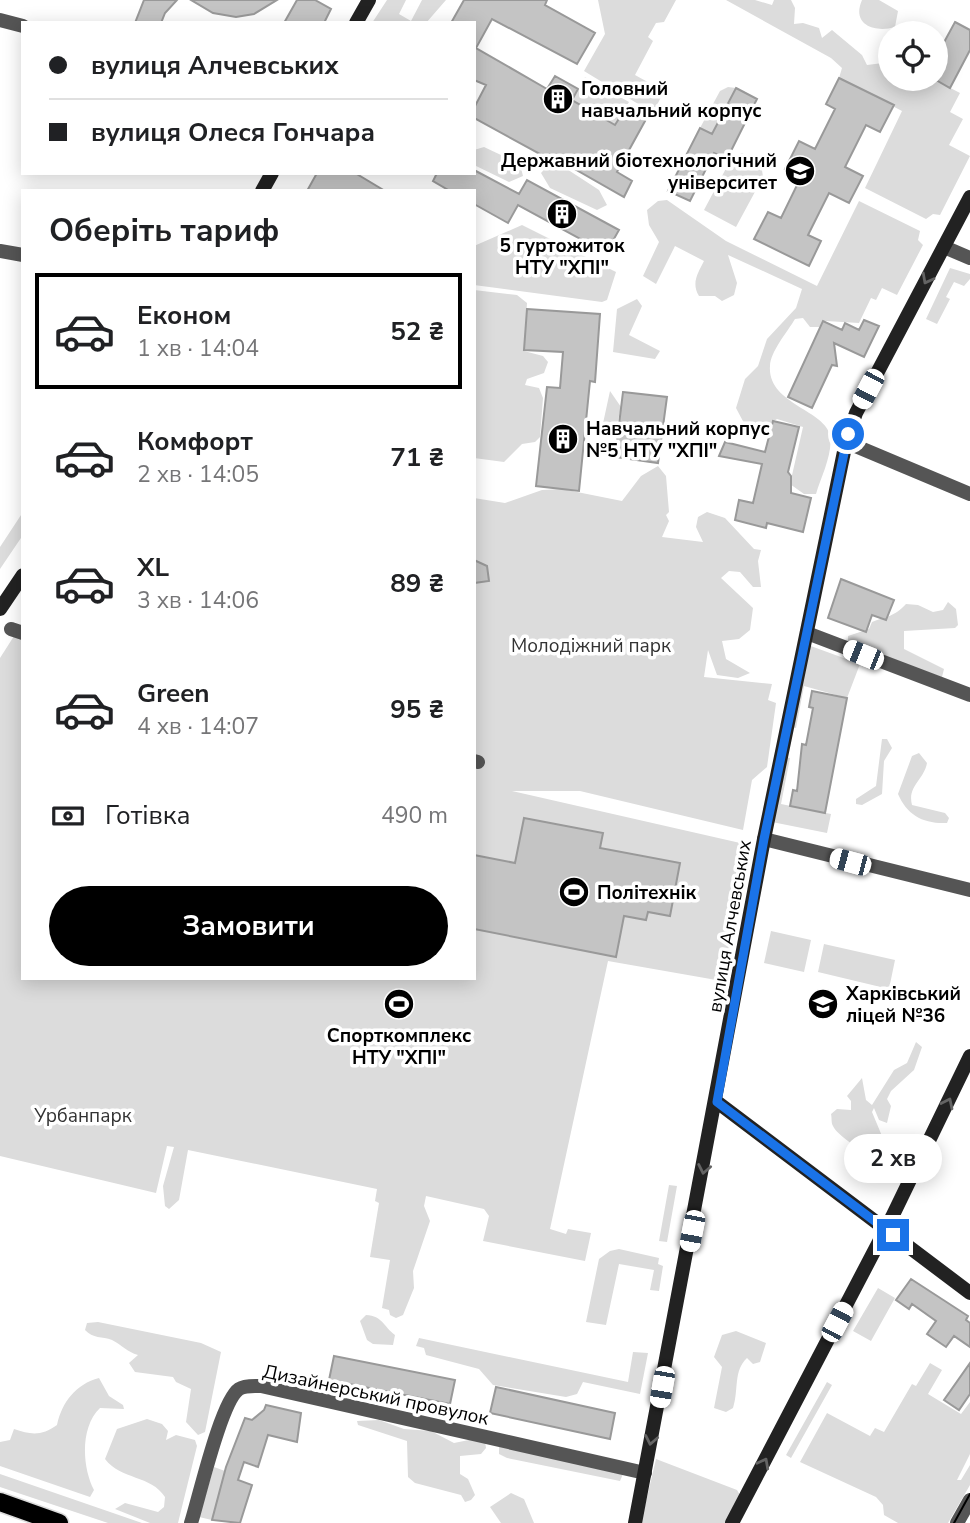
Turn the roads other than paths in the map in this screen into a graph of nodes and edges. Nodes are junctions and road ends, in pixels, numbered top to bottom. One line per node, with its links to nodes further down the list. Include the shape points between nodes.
1 (369, 0): 3 (street)
2 (0, 20): 4 (street)
3 (357, 21)
4 (21, 25)
5 (970, 197): 6 (street, вулиця Алчевських)
6 (944, 247): 9 (street); 10 (street, вулиця Алчевських, one-way to 10, via 856,413)
7 (0, 251): 8 (street)
8 (21, 255)
9 (970, 258)
10 (846, 442): 11 (street); 14 (street, вулиця Алчевських)
11 (970, 494)
12 (21, 578): 13 (street)
13 (0, 609)
14 (807, 633): 15 (street); 16 (street, вулиця Алчевських)
15 (970, 695)
16 (764, 839): 17 (street); 19 (street, вулиця Алчевських)
17 (970, 890)
18 (970, 1056): 20 (street, one-way to 18)
19 (717, 1102): 20 (street); 22 (street, вулиця Алчевських, one-way to 22)
20 (886, 1230): 21 (street); 28 (street, one-way to 20)
21 (970, 1293)
22 (645, 1473): 26 (street, Дизайнерський провулок, via 261,1386 242,1386 224,1412); 27 (street, вулиця Алчевських)
23 (970, 1500): 29 (street)
24 (0, 1502): 25 (main road)
25 (59, 1523)
26 (191, 1523)
27 (635, 1523)
28 (732, 1523)
29 (957, 1523)

